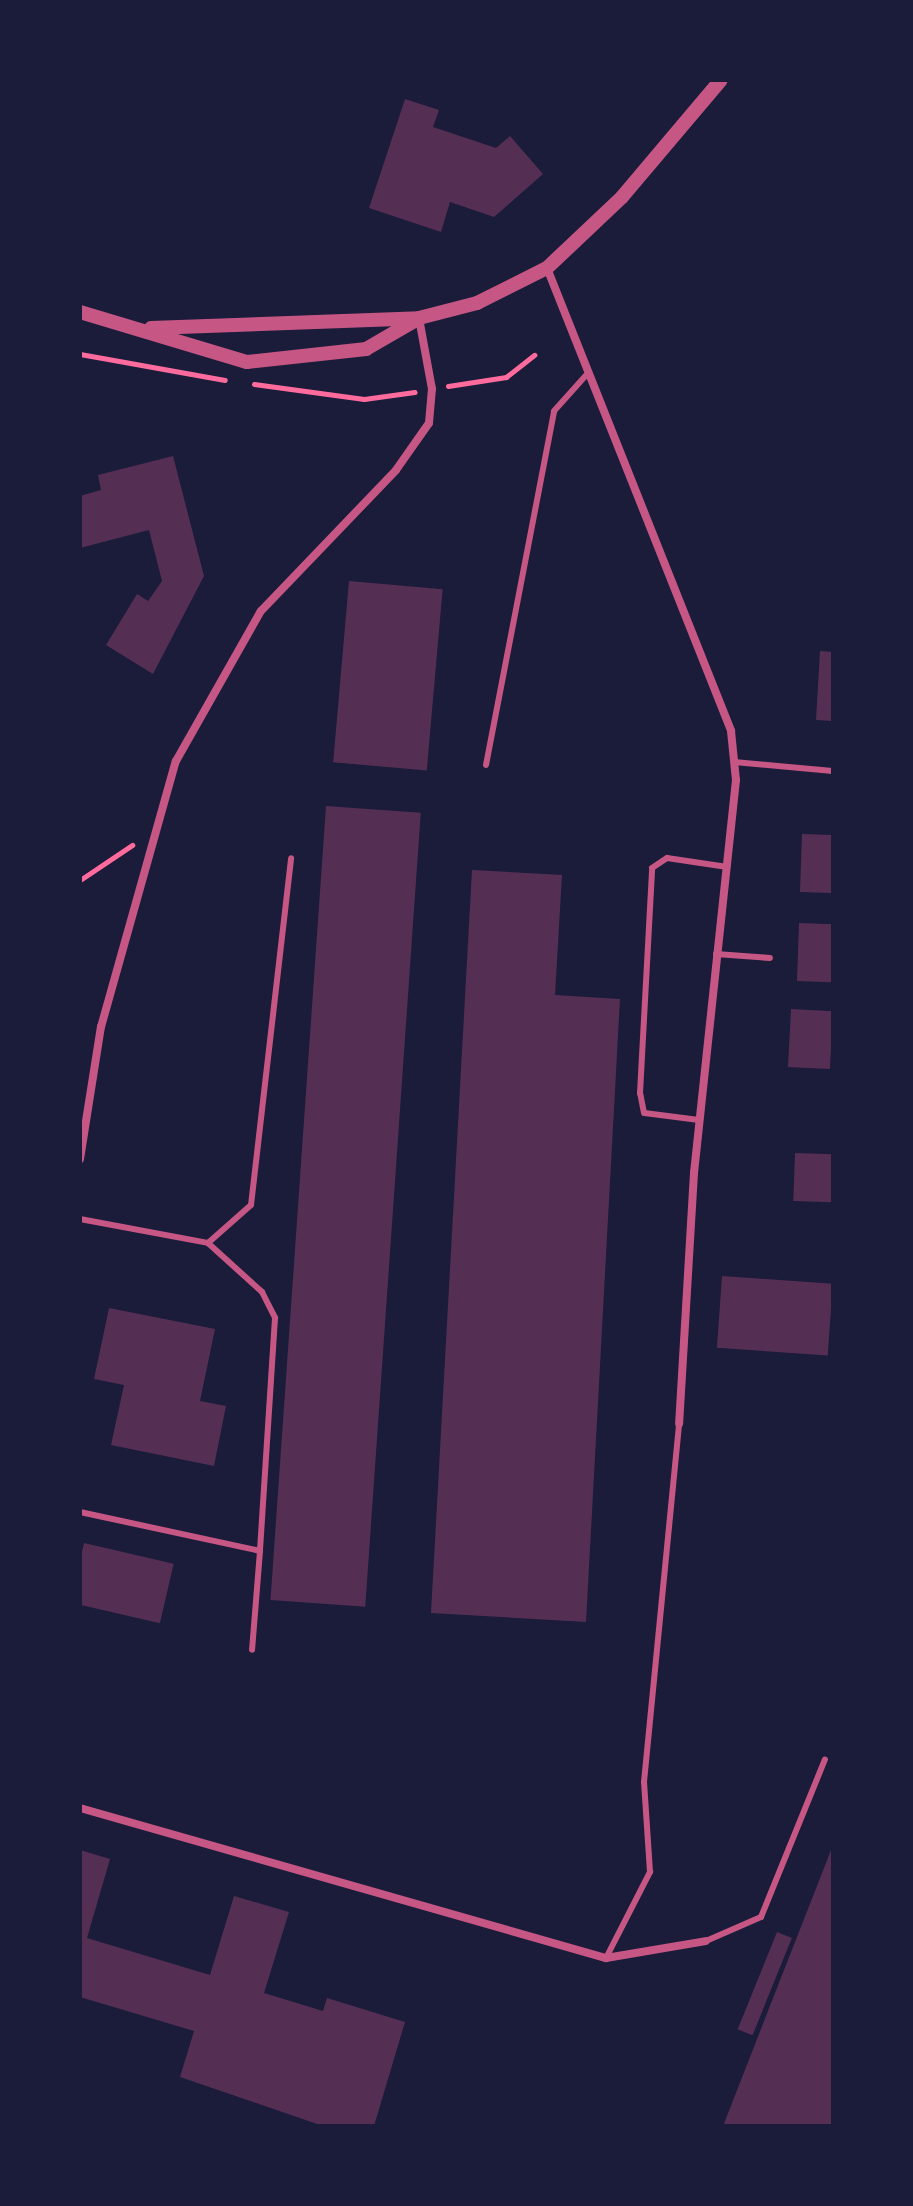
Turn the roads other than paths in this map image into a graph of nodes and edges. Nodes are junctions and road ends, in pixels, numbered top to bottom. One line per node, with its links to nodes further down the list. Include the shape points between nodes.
1 (721, 80): 2 (street, via 622,197)
2 (547, 268): 4 (street, via 477,303); 6 (street)
3 (80, 312): 5 (street)
4 (419, 318): 5 (street); 5 (street, via 366,349 247,362 186,347); 15 (street, via 432,389 429,423 413,447 261,611 176,761 101,1027)
5 (151, 328)
6 (589, 372): 7 (street, via 690,618 731,731); 8 (lane, via 554,411)
7 (734, 762): 9 (lane); 11 (street)
8 (486, 765)
9 (833, 771)
10 (291, 858): 17 (lane, via 251,1205)
11 (727, 867): 12 (street); 14 (lane, via 667,858 652,868 640,1093 644,1113)
12 (716, 954): 13 (lane); 14 (street)
13 (770, 958)
14 (699, 1120): 18 (street)
15 (80, 1159)
16 (80, 1219): 17 (lane)
17 (208, 1243): 20 (lane, via 262,1292 275,1318)
18 (679, 1424): 25 (lane, via 644,1782 650,1872)
19 (80, 1512): 20 (lane)
20 (260, 1551): 21 (lane)
21 (252, 1650)
22 (825, 1759): 24 (lane, via 761,1917)
23 (80, 1808): 25 (street)
24 (706, 1941): 25 (street)
25 (606, 1958)

